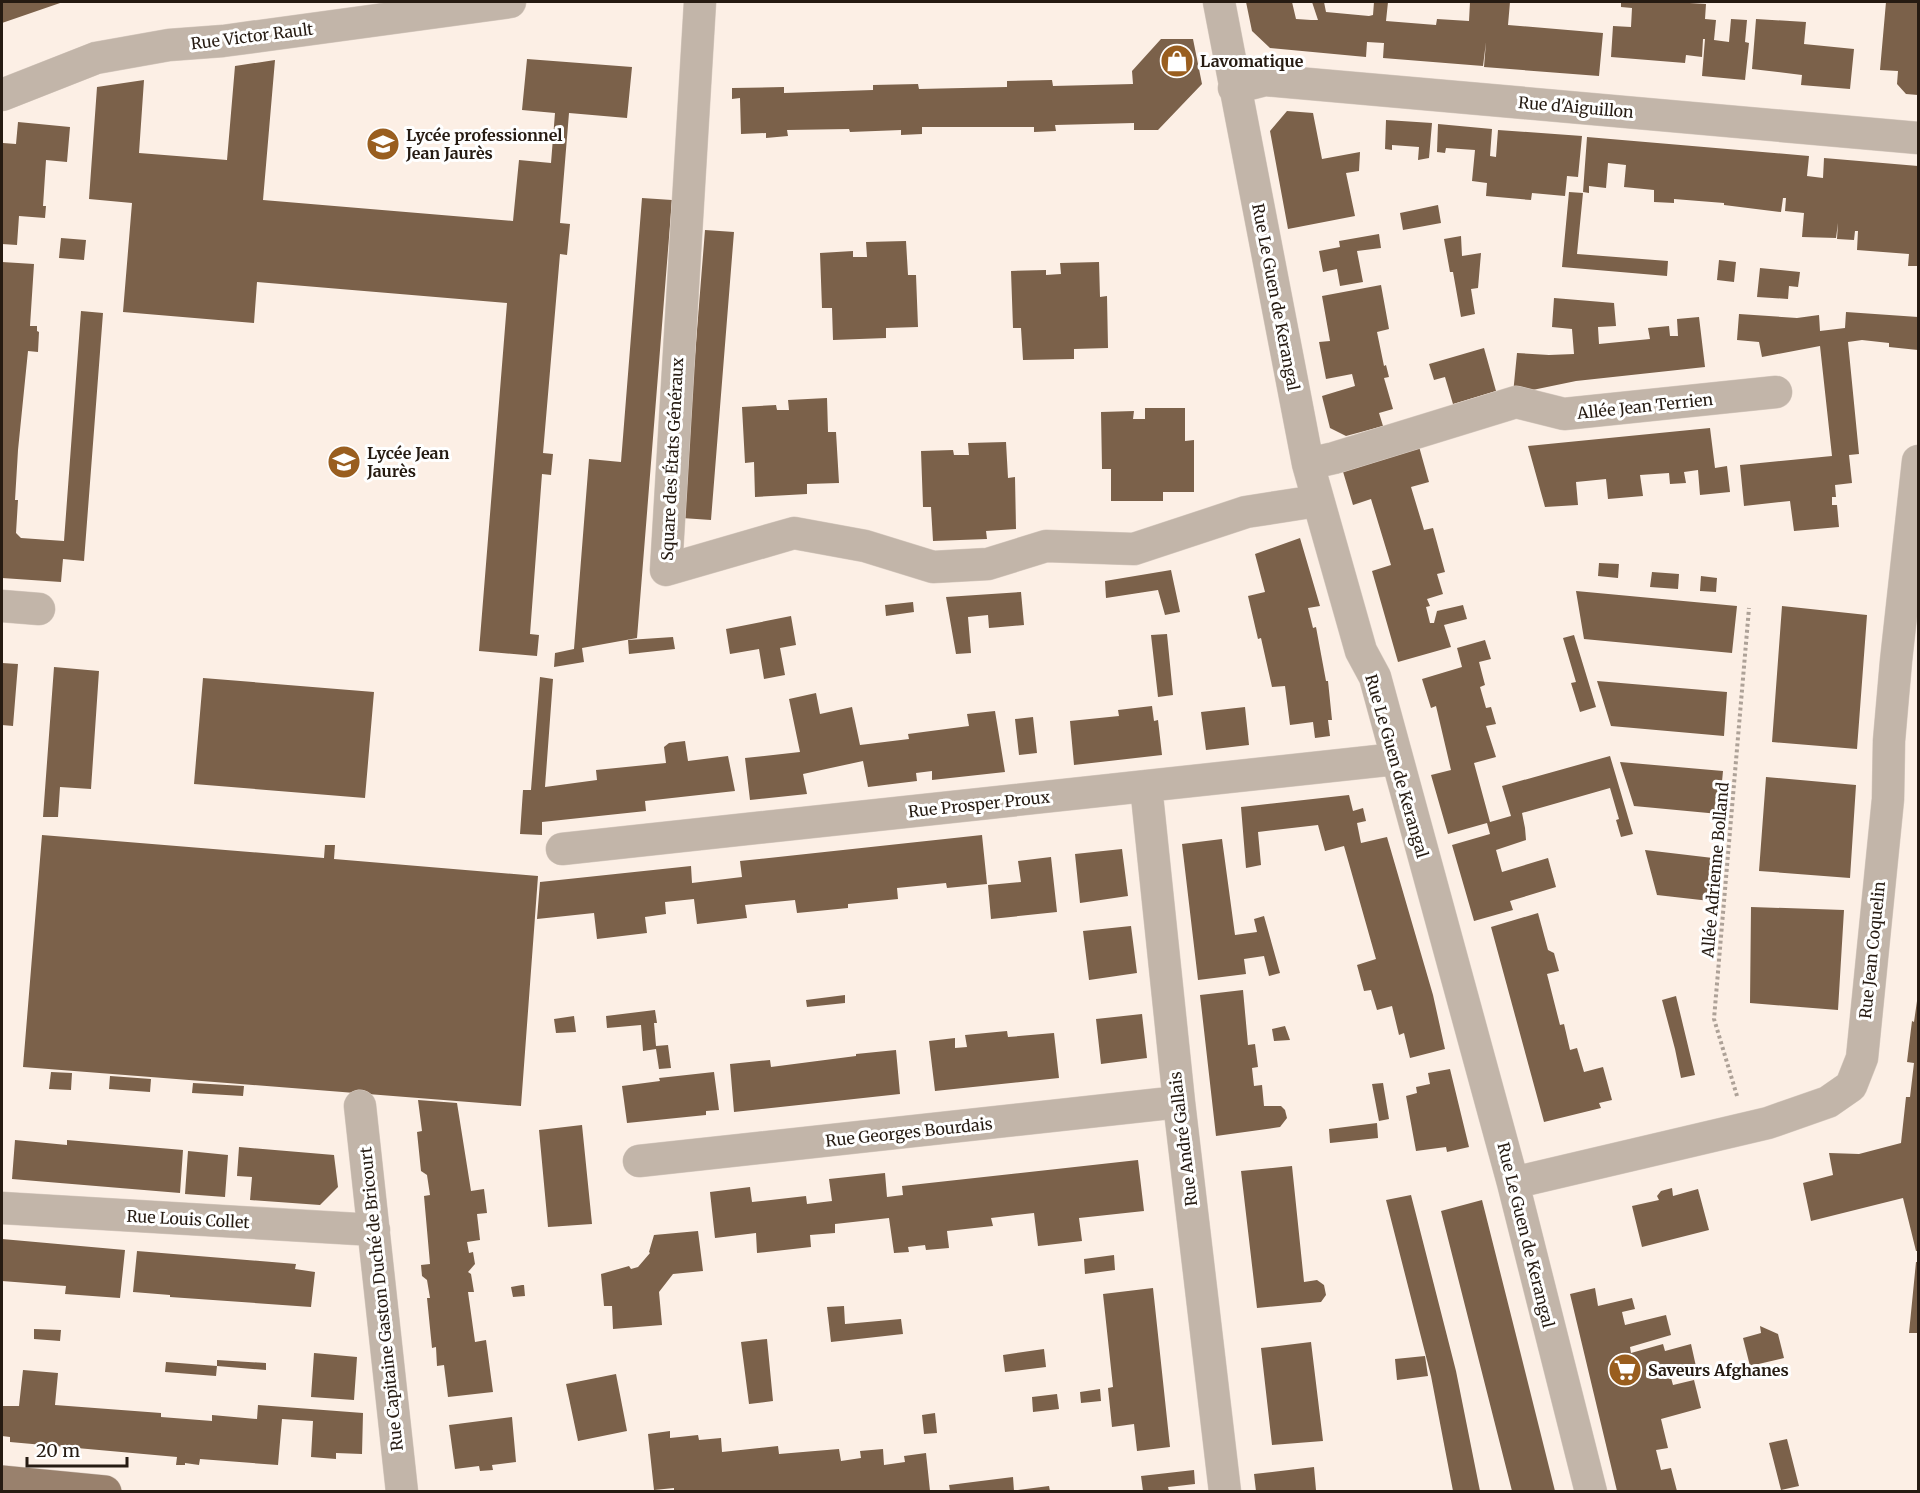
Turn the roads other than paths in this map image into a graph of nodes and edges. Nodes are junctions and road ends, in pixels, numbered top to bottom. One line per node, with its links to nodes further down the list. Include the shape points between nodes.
1 (510, 2): 5 (street, Rue Victor Rault, via 169,45 96,58)
2 (700, 2): 10 (street, Square des États Généraux, via 666,570 794,533 865,546 933,567 988,564 1046,546 1134,549 1246,513)
3 (1219, 2): 4 (street, Rue Le Guen de Kerangal)
4 (1234, 88): 6 (street, Rue d'Aiguillon, via 1265,80); 9 (street, Rue Le Guen de Kerangal)
5 (2, 95)
6 (1918, 138)
7 (1776, 392): 9 (street, Allée Jean Terrien, via 1564,414 1516,402)
8 (1918, 460): 19 (street, Rue Jean Coquelin, via 1896,661 1888,799 1862,1058 1851,1086 1828,1102 1768,1123)
9 (1308, 464): 10 (street, Rue Le Guen de Kerangal)
10 (1317, 501): 13 (street, Rue Le Guen de Kerangal, via 1361,651 1375,677)
11 (2, 606): 12 (street)
12 (39, 609)
13 (1396, 759): 14 (street, Rue Prosper Proux); 19 (street, Rue Le Guen de Kerangal)
14 (1146, 786): 15 (street, Rue Prosper Proux); 16 (street, Rue André Gallais)
15 (562, 849)
16 (1179, 1102): 18 (street, Rue Georges Bourdais); 25 (street, Rue André Gallais)
17 (360, 1106): 21 (street, Rue Capitaine Gaston Duché de Bricourt)
18 (639, 1161)
19 (1513, 1183): 26 (street, Rue Le Guen de Kerangal)
20 (2, 1208): 21 (street, Rue Louis Collet)
21 (374, 1230): 24 (street, Rue Capitaine Gaston Duché de Bricourt)
22 (2, 1482): 23 (main road)
23 (105, 1491)
24 (402, 1491)
25 (1225, 1491)
26 (1591, 1491)

